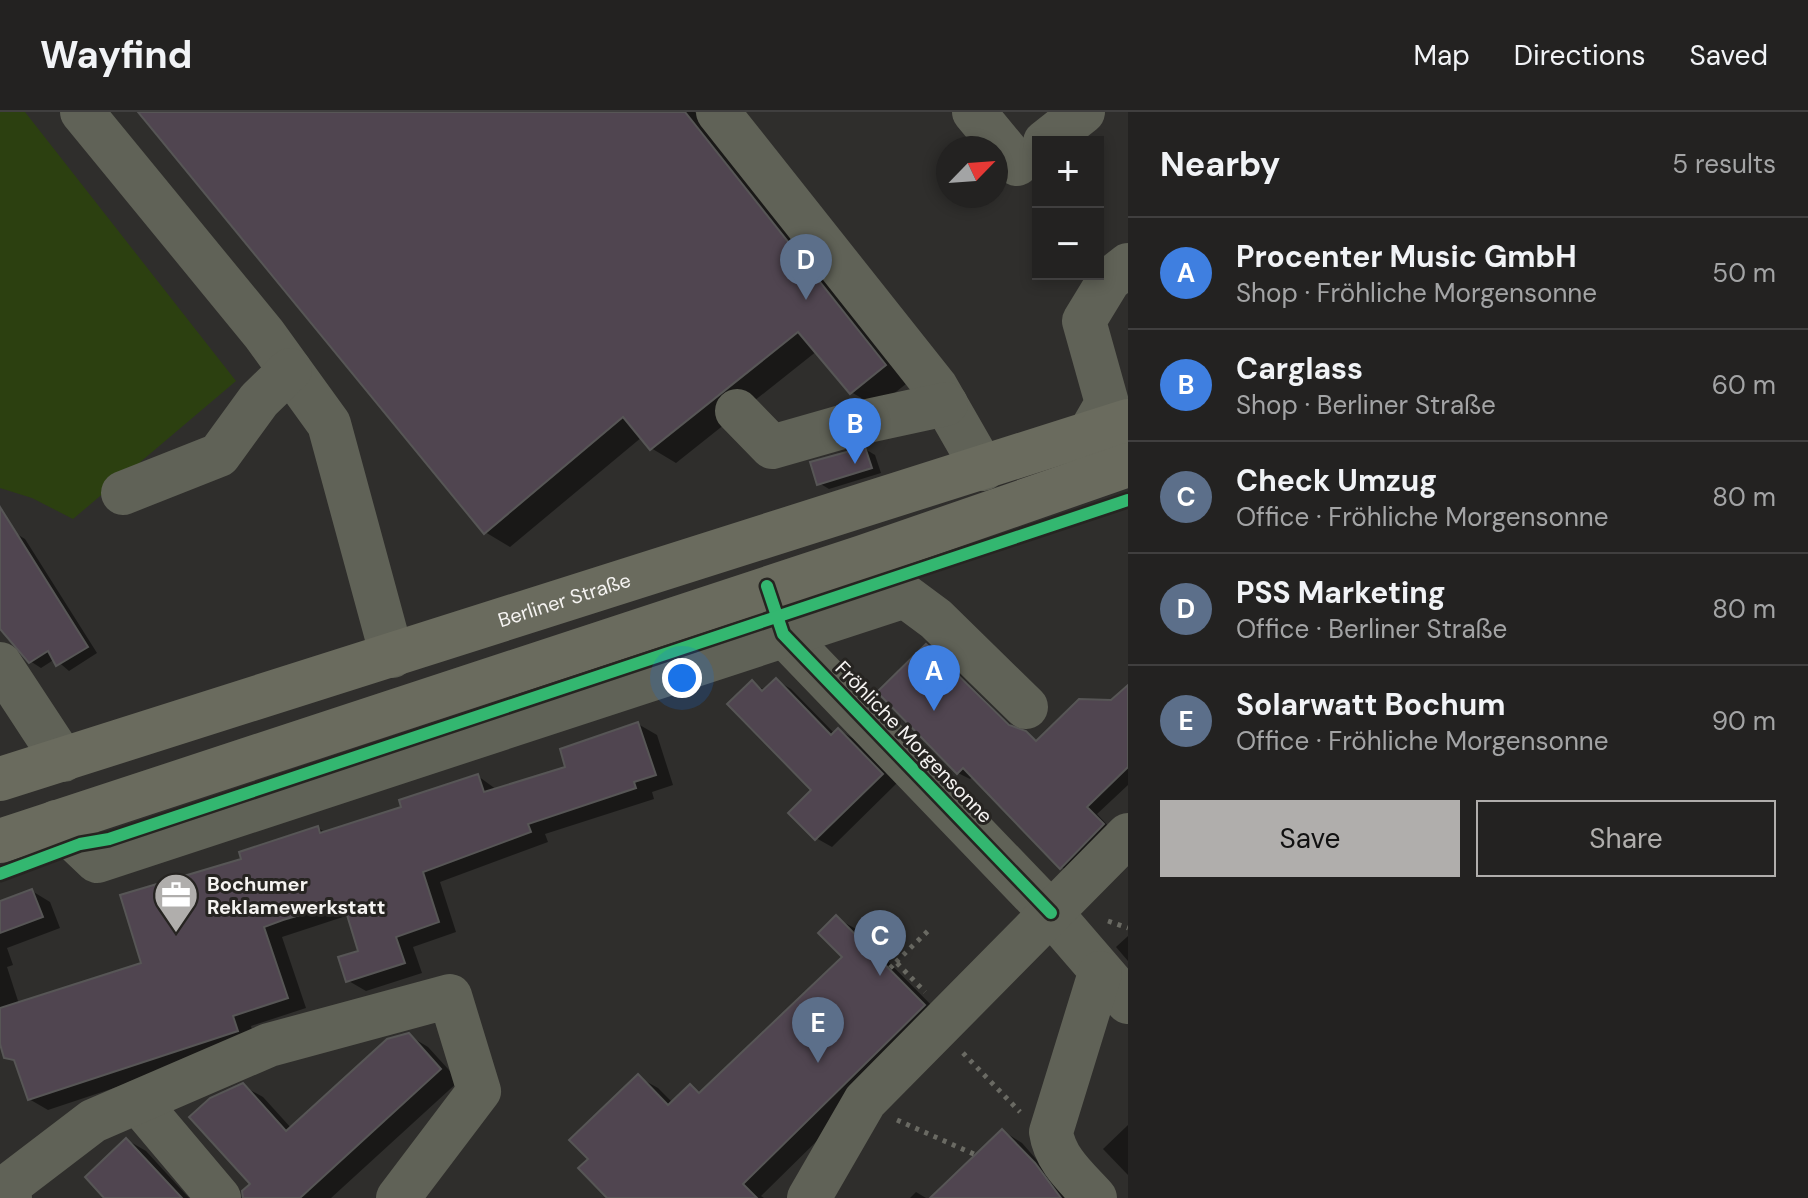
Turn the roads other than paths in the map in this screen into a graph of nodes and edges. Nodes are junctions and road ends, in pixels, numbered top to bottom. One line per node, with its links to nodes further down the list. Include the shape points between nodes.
1 (82, 112): 8 (street)
2 (718, 112): 9 (street)
3 (974, 112): 6 (street)
4 (1083, 112): 5 (street)
5 (1059, 136)
6 (1032, 159)
7 (1112, 271): 12 (street, via 1084,321 1107,403)
8 (290, 370): 15 (street, via 259,400 219,455); 18 (street, via 329,424)
9 (946, 404): 10 (street, via 772,447); 14 (street)
10 (737, 411)
11 (1128, 421): 12 (main road, Berliner Straße)
12 (1088, 436): 14 (main road, Berliner Straße)
13 (1128, 465): 16 (main road)
14 (983, 469): 18 (main road, Berliner Straße)
15 (123, 493)
16 (767, 586): 17 (street, Fröhliche Morgensonne); 23 (main road)
17 (783, 634): 20 (street, via 905,596 936,619); 23 (street, via 97,861); 26 (street, Fröhliche Morgensonne)
18 (392, 656): 21 (main road, Berliner Straße)
19 (0, 664): 21 (street)
20 (1026, 707)
21 (63, 760): 22 (main road, Berliner Straße)
22 (0, 779)
23 (56, 822): 25 (main road)
24 (1128, 835): 26 (street)
25 (0, 841)
26 (1051, 913): 27 (street, Fröhliche Morgensonne); 33 (street, via 865,1101)
27 (1114, 987): 34 (street, via 1051,1132 1063,1163)
28 (138, 1102): 29 (street, via 93,1121); 31 (street); 32 (street, via 269,1045 450,996 479,1091)
29 (0, 1192): 30 (street)
30 (10, 1198)
31 (219, 1198)
32 (398, 1198)
33 (809, 1198)
34 (1095, 1198)

